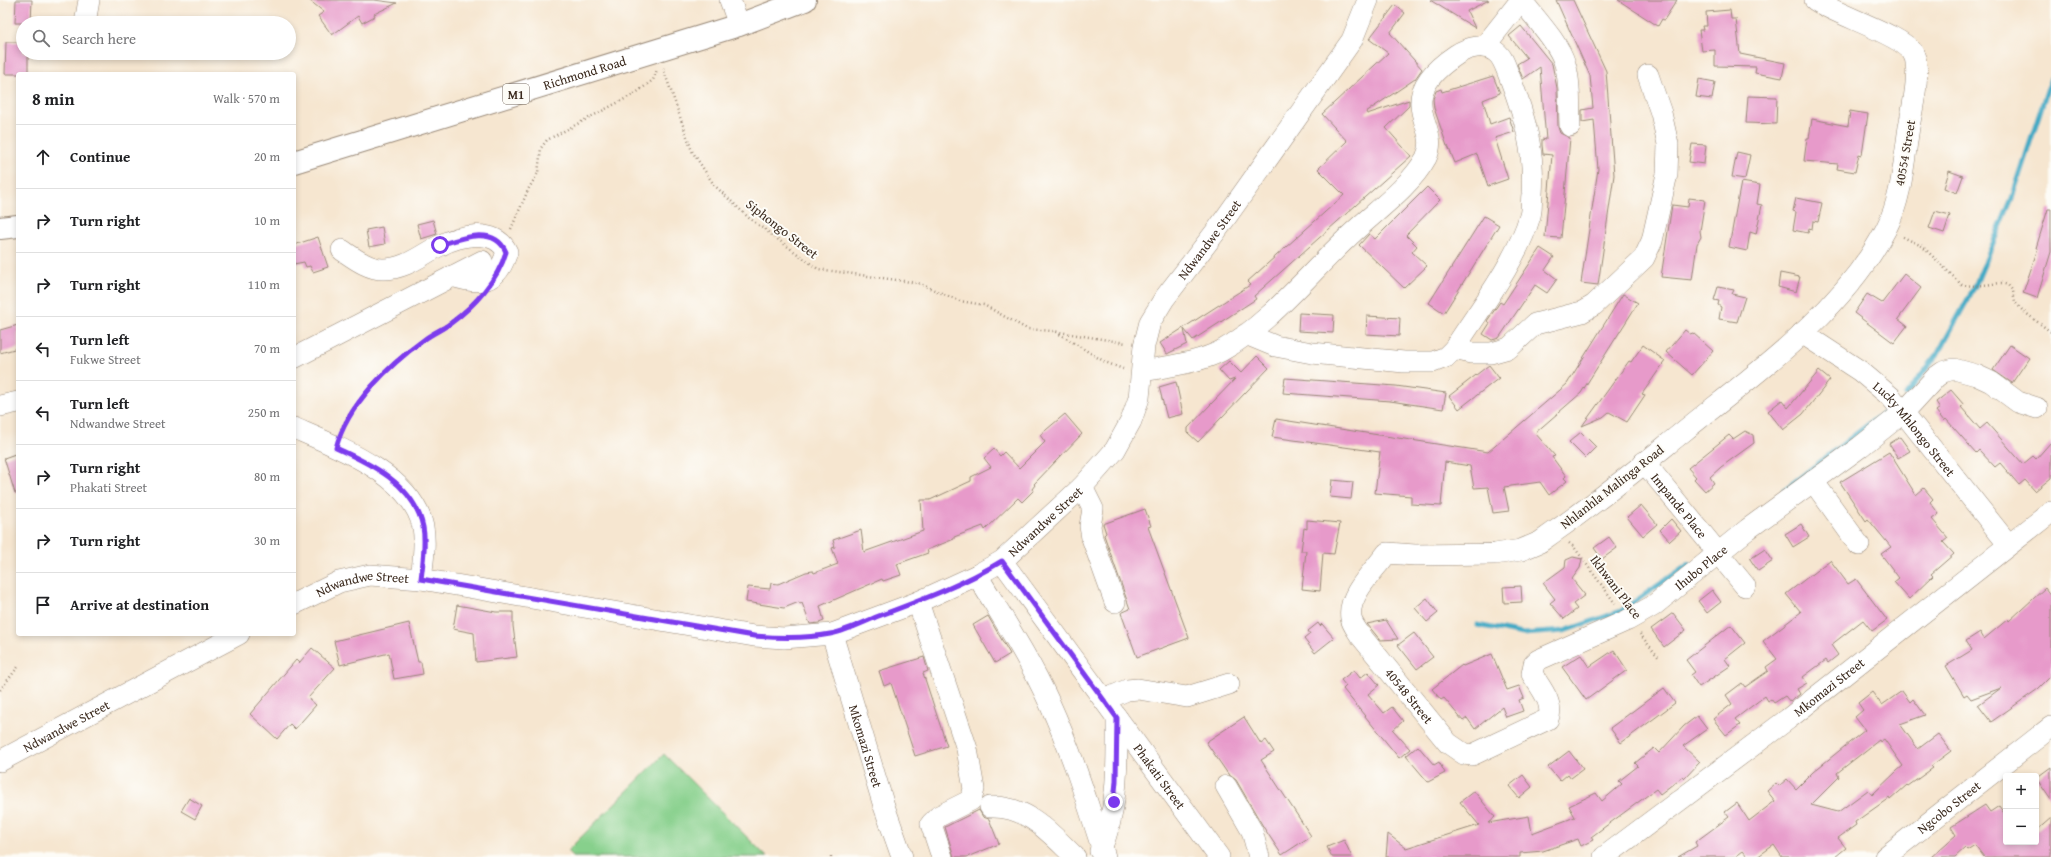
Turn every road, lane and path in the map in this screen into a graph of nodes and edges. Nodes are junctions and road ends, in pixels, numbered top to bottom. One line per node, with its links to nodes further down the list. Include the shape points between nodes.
1 (89, 0): 7 (street)
2 (730, 0): 8 (street)
3 (805, 0): 8 (highway, Richmond Road / M1)
4 (1368, 0): 24 (street, Ndwandwe Street, via 1352,40 1217,230 1164,299 1150,322)
5 (1521, 0): 9 (street); 12 (street, via 1555,45 1565,63)
6 (1815, 0): 16 (street, 40554 Street, via 1825,8 1878,31 1913,53 1916,77 1911,116 1896,201)
7 (86, 16)
8 (739, 25): 10 (highway, Richmond Road / M1)
9 (1484, 47): 23 (street, via 1470,48 1458,53 1432,75 1425,88 1420,107 1430,135 1430,147 1420,166 1404,185); 25 (street, via 1494,50 1501,57 1523,111 1532,160 1530,214 1510,260)
10 (659, 56): 13 (highway, Richmond Road / M1); 17 (path, via 653,80 646,87 587,121 547,140 541,148 538,173); 20 (path, Siphongo Street, via 692,151 714,185 749,218 818,269 918,283 960,301 984,305 1027,329)
11 (1648, 75): 25 (street, via 1668,144 1668,174 1652,241 1644,258 1594,305 1575,315 1535,324 1508,348 1491,353 1471,353)
12 (1570, 126)
13 (296, 161)
14 (16, 226): 15 (highway)
15 (0, 228)
16 (1886, 229): 21 (path, via 1922,246 1962,285 2008,285 2013,291 2015,302 2023,311); 22 (street, 40554 Street, via 1852,282)
17 (504, 245): 18 (street, via 495,238 482,236 458,239 440,245 409,263 382,269 363,264); 19 (street, via 506,252 502,267)
18 (342, 250)
19 (489, 267): 26 (street, via 452,276); 33 (path, via 486,289 465,313 421,342 389,369 355,407 340,433)
20 (1053, 331): 24 (path, Siphongo Street); 27 (path, Siphongo Street, via 1105,362)
21 (2051, 332)
22 (1802, 333): 31 (street, Lucky Mhlongo Street, via 1860,371 1891,397); 34 (street, Nhlanhla Malinga Road)
23 (1246, 334): 25 (street, via 1275,346 1312,353 1404,362 1433,362 1446,357); 27 (street, via 1205,358)
24 (1144, 346): 27 (street, Ndwandwe Street)
25 (1454, 349)
26 (296, 357)
27 (1142, 374): 36 (street, Ndwandwe Street, via 1139,398 1131,421 1115,450)
28 (16, 402): 29 (street)
29 (0, 406)
30 (2037, 408): 31 (street, Ihubo Place, via 2018,402 1982,378 1954,369 1936,377)
31 (1904, 412): 35 (street, Ihubo Place); 39 (street, Lucky Mhlongo Street)
32 (296, 429): 33 (street)
33 (336, 448): 45 (street, via 365,462 398,484 410,498 423,527)
34 (1644, 462): 38 (street, Nhlanhla Malinga Road); 42 (street, Impande Place)
35 (1812, 481): 40 (street); 42 (street, Ihubo Place)
36 (1082, 487): 43 (street, Ndwandwe Street); 48 (street, via 1093,508 1090,526 1092,538)
37 (2051, 512): 39 (street, Mkomazi Street)
38 (1554, 532): 41 (street, Nhlanhla Malinga Road, via 1540,542 1521,550 1495,554); 50 (path, Ikhwani Place, via 1574,547)
39 (2008, 544): 70 (street, Mkomazi Street, via 1788,719)
40 (1859, 545)
41 (1386, 553): 59 (street, 40548 Street, via 1356,595 1350,609 1351,620 1360,635 1448,743 1464,754 1472,755)
42 (1719, 553): 46 (street, Impande Place); 50 (street, Ihubo Place, via 1653,606)
43 (1002, 561): 44 (street, Ndwandwe Street); 57 (street, Phakati Street)
44 (978, 575): 47 (street, Ndwandwe Street); 64 (street, via 1049,703 1067,745)
45 (421, 579): 49 (street, Ndwandwe Street, via 370,575 338,582); 51 (street, Ndwandwe Street, via 754,636 784,638)
46 (1745, 586)
47 (918, 602): 51 (street, Ndwandwe Street); 66 (street, via 967,749 974,789 971,800 939,816 931,824)
48 (1115, 602)
49 (296, 603)
50 (1628, 620): 53 (path, Ikhwani Place); 59 (street, Ihubo Place, via 1546,655 1534,664 1532,674 1550,705 1551,713)
51 (832, 634): 65 (street, Mkomazi Street)
52 (234, 636): 61 (street, Ndwandwe Street)
53 (1659, 658)
54 (18, 667): 56 (path)
55 (1229, 684): 57 (street, via 1187,697 1138,689 1127,690)
56 (0, 690)
57 (1104, 700): 58 (street, Phakati Street)
58 (1117, 718): 64 (street, via 1114,802); 68 (street, Phakati Street)
59 (1548, 719)
60 (2051, 727): 71 (street, Ngcobo Street)
61 (0, 761)
62 (1226, 786): 69 (street, via 1252,831)
63 (990, 807): 67 (street, via 1010,808 1026,814)
64 (1102, 854)
65 (902, 857)
66 (942, 857)
67 (1075, 857)
68 (1219, 857)
69 (1259, 857)
70 (1604, 857)
71 (1885, 857)

